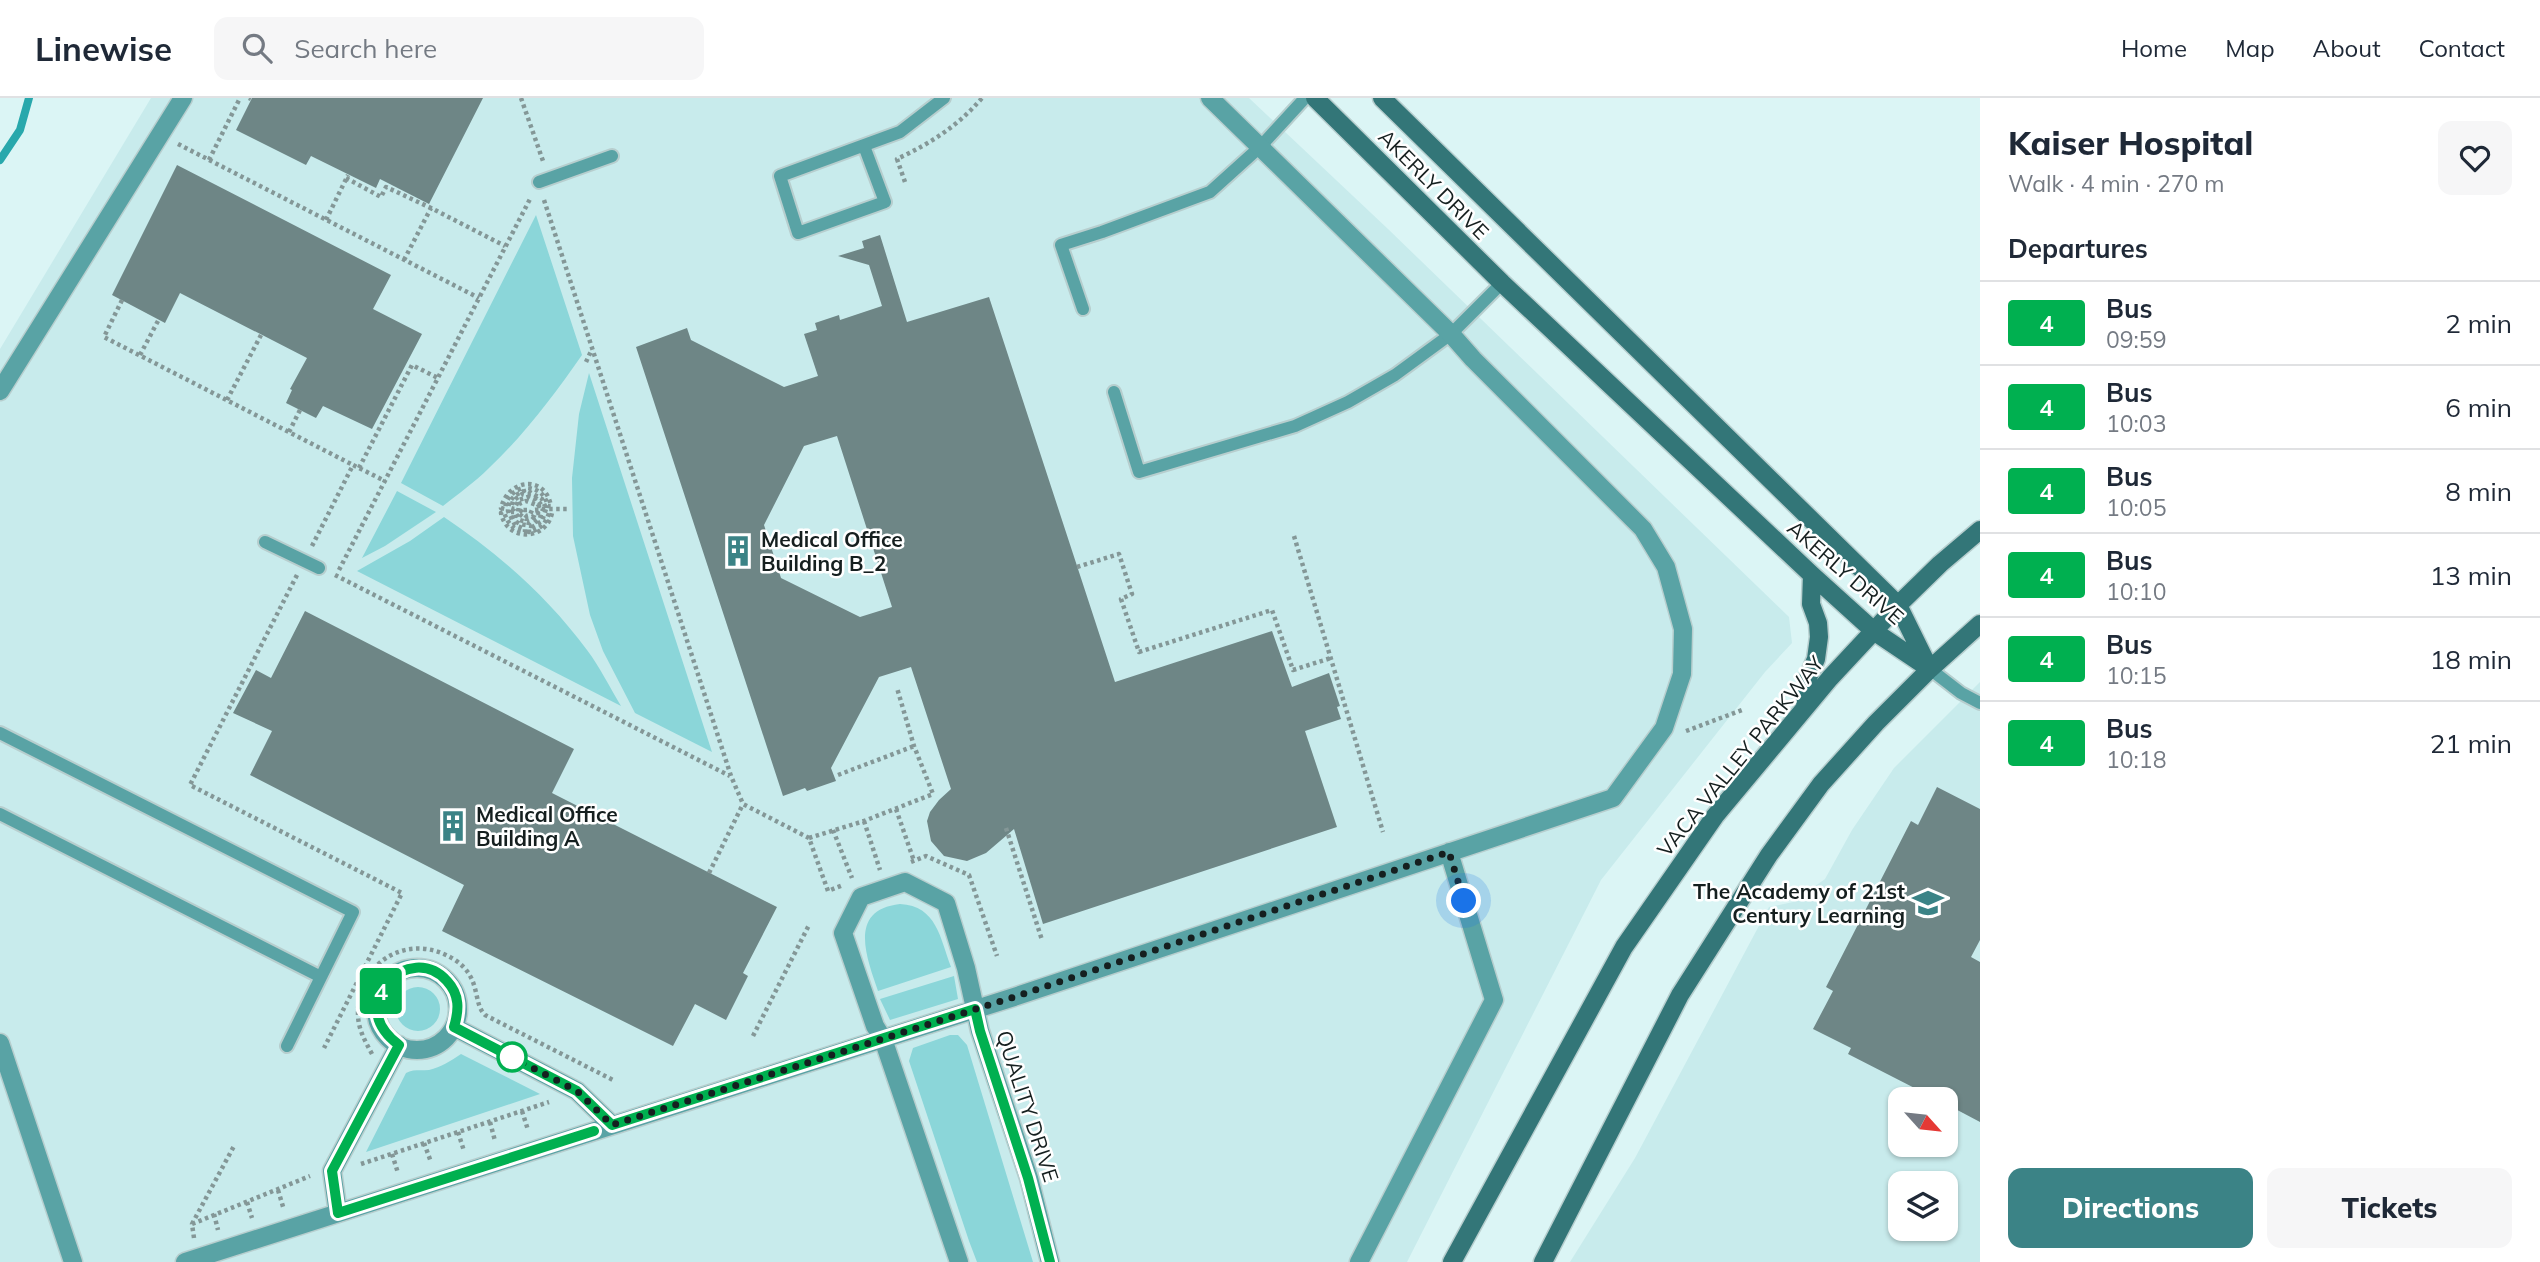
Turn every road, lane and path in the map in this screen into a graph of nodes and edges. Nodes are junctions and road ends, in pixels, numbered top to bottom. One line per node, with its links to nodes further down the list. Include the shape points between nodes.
1 (183, 98): 32 (street)
2 (240, 98): 14 (path)
3 (521, 98): 15 (path)
4 (944, 98): 11 (lane, via 900,132)
5 (982, 98): 16 (path, via 953,127 897,159)
6 (1210, 98): 12 (street)
7 (1305, 98): 12 (lane)
8 (1315, 98): 21 (main road, AKERLY DRIVE)
9 (1382, 98): 50 (main road, AKERLY DRIVE)
10 (176, 143): 14 (path)
11 (864, 146): 11 (lane, via 884,202 798,233 780,176)
12 (1261, 146): 24 (lane, via 1210,192 1061,245); 26 (street)
13 (612, 156): 15 (lane)
14 (209, 160): 18 (path)
15 (544, 180): 19 (path); 28 (path)
16 (905, 182)
17 (431, 208): 18 (path, via 386,187 381,197 347,176); 19 (path); 20 (path)
18 (326, 220): 20 (path)
19 (505, 246): 22 (path)
20 (404, 260): 22 (path)
21 (1502, 283): 26 (lane); 48 (main road, AKERLY DRIVE)
22 (479, 298): 31 (path)
23 (122, 300): 29 (path, via 104,337)
24 (1083, 309)
25 (159, 319): 29 (path)
26 (1451, 334): 33 (lane, via 1395,375 1296,426 1139,472); 72 (street, via 1643,528 1666,567 1683,629 1682,674 1664,728 1613,798)
27 (261, 335): 34 (path)
28 (592, 349): 30 (path); 63 (path)
29 (140, 355): 34 (path)
30 (586, 362)
31 (438, 378): 38 (path, via 412,365); 39 (path)
32 (0, 391)
33 (1114, 392)
34 (227, 400): 36 (path)
35 (300, 410): 36 (path)
36 (289, 432): 37 (path)
37 (353, 465): 38 (path); 45 (path)
38 (359, 468): 39 (path)
39 (385, 481): 49 (path)
40 (567, 509): 41 (path, via 545,509 542,521 529,528 529,532 537,529 552,513 546,527 536,533 513,532 501,513 514,528 526,529 515,525 508,511 510,500 523,488 513,492 505,509 501,508 513,487 535,486 548,496 551,506 538,491 528,488 545,506 536,498 522,494 511,508 528,497 539,506 526,501 519,504 517,513 526,519 538,513 537,517 529,523 511,512 520,524 530,526 540,518 542,509 526,516 520,510)
41 (527, 510)
42 (1980, 530): 50 (main road, VACA VALLEY PARKWAY)
43 (1294, 536): 53 (path)
44 (265, 542): 45 (lane)
45 (304, 561): 47 (lane); 88 (path, via 190,785 402,893)
46 (1077, 567): 53 (path, via 1119,554 1132,594 1121,599 1139,652 1272,610 1293,670)
47 (319, 568): 49 (path)
48 (1812, 575): 52 (main road, AKERLY DRIVE); 57 (main road, via 1811,604 1819,637)
49 (336, 576): 63 (path)
50 (1898, 605): 52 (main road, VACA VALLEY PARKWAY); 54 (main road, AKERLY DRIVE)
51 (1980, 624): 54 (main road)
52 (1875, 632): 54 (main road, AKERLY DRIVE); 57 (main road, VACA VALLEY PARKWAY)
53 (1331, 658): 70 (path)
54 (1930, 669): 56 (lane); 117 (main road, via 1821,785 1730,913 1680,995)
55 (897, 688): 61 (path)
56 (1980, 703)
57 (1805, 708): 116 (main road, VACA VALLEY PARKWAY, via 1715,816 1624,947)
58 (1742, 710): 60 (path)
59 (0, 733): 80 (lane, via 353,912)
60 (1679, 734)
61 (914, 746): 62 (path); 65 (path, via 933,794)
62 (838, 775)
63 (731, 776): 64 (path)
64 (743, 804): 71 (path); 75 (path)
65 (896, 809): 67 (path); 73 (path)
66 (0, 814): 80 (lane)
67 (864, 821): 69 (path); 74 (path)
68 (1006, 828): 79 (path)
69 (833, 830): 71 (path); 76 (path)
70 (1383, 832)
71 (810, 838): 77 (path)
72 (1449, 852): 81 (street); 115 (street, via 1494,1000)
73 (914, 861)
74 (881, 872)
75 (709, 873)
76 (854, 882)
77 (828, 891)
78 (809, 925): 83 (path)
79 (1042, 940)
80 (321, 976): 87 (lane)
81 (975, 1009): 84 (street); 84 (street, QUALITY DRIVE, via 946,903 905,882 861,897 844,933); 114 (street, QUALITY DRIVE)
82 (454, 1027): 86 (street, via 430,1048); 86 (street, via 457,1000 444,977 432,970 405,970 383,986 378,999 380,1026); 92 (street, via 577,1091)
83 (752, 1036)
84 (883, 1039): 92 (street); 113 (street, QUALITY DRIVE)
85 (0, 1042): 111 (street)
86 (399, 1045): 106 (street, via 332,1171)
87 (287, 1046)
88 (324, 1048)
89 (549, 1102): 90 (path)
90 (522, 1111): 91 (path); 94 (path)
91 (489, 1122): 93 (path); 97 (path)
92 (612, 1125): 106 (street)
93 (458, 1132): 95 (path); 99 (path)
94 (530, 1138)
95 (424, 1143): 98 (path); 101 (path)
96 (234, 1146): 110 (path, via 192,1224)
97 (496, 1149)
98 (392, 1154): 100 (path); 102 (path)
99 (466, 1159)
100 (361, 1164)
101 (433, 1170)
102 (401, 1181)
103 (278, 1190): 105 (path)
104 (247, 1202): 108 (path)
105 (286, 1213)
106 (338, 1213): 112 (street)
107 (214, 1214): 109 (path)
108 (254, 1226)
109 (219, 1235)
110 (195, 1245)
111 (73, 1262)
112 (185, 1262)
113 (959, 1262)
114 (1050, 1262)
115 (1359, 1262)
116 (1452, 1262)
117 (1543, 1262)

